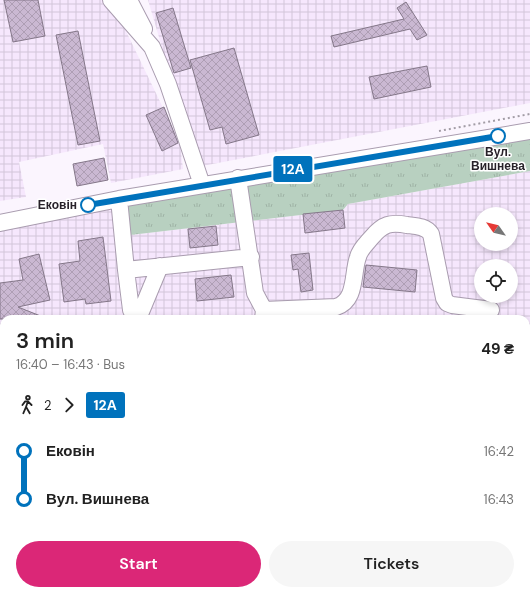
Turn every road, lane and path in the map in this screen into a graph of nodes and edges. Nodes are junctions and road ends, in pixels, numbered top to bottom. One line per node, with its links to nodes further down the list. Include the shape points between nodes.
1 (111, 0): 3 (street)
2 (129, 0): 3 (street)
3 (152, 47): 6 (street, via 168,84)
4 (530, 131): 5 (street)
5 (238, 178): 6 (street); 9 (street)
6 (202, 185): 7 (street)
7 (119, 199): 8 (street); 11 (street)
8 (0, 223)
9 (251, 257): 10 (street); 13 (street, via 255,293)
10 (160, 266): 11 (street); 15 (street)
11 (126, 270): 14 (street, via 131,310)
12 (491, 310): 13 (street, via 447,303 432,234 425,228 394,223 383,226 360,252 351,293 344,304)
13 (264, 314)
14 (134, 315)
15 (139, 315)

